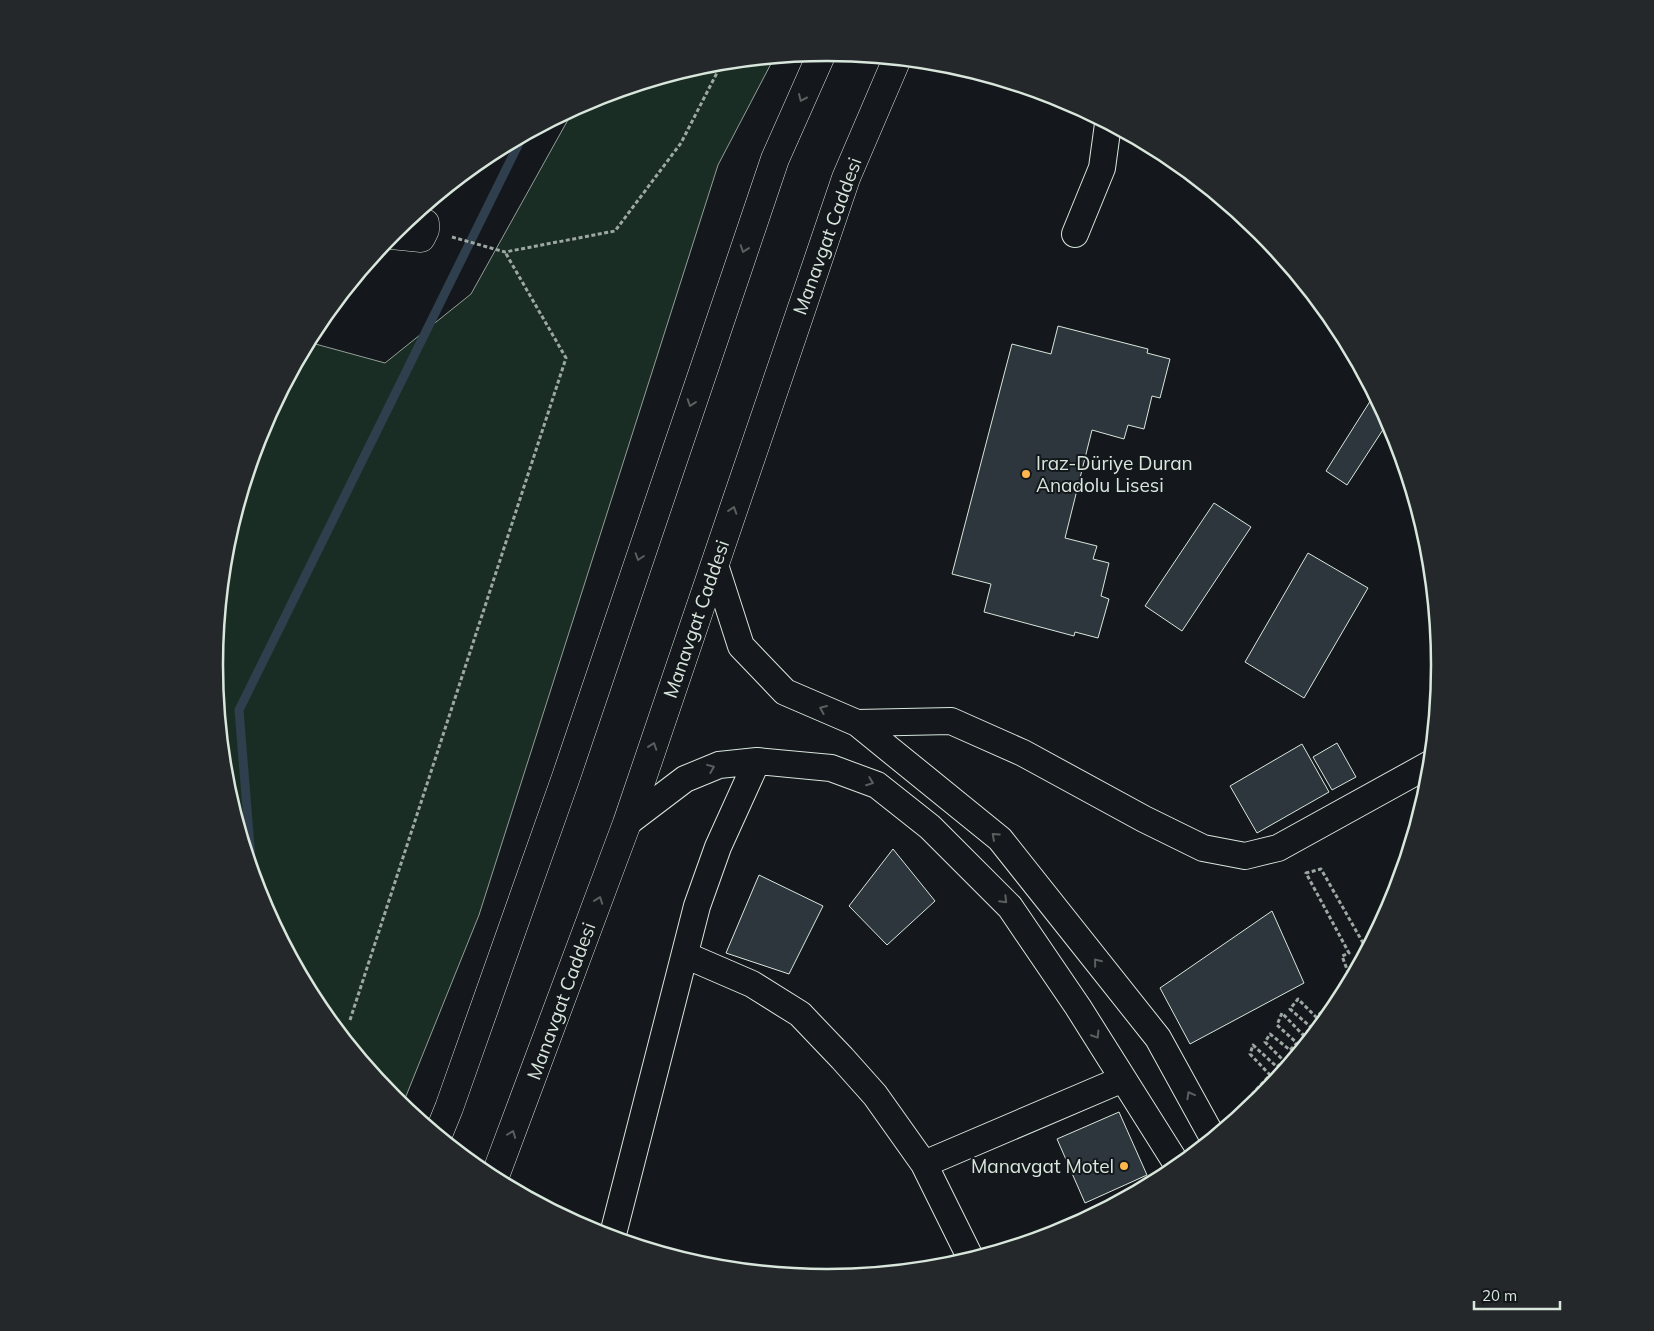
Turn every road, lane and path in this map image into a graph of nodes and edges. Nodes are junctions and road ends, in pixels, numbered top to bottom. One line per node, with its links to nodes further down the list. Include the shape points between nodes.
1 (818, 61): 25 (main road, one-way to 25, via 775,159 566,777)
2 (894, 65): 9 (main road, Manavgat Caddesi, one-way to 2, via 846,178)
3 (718, 71): 8 (path, via 681,143 615,231)
4 (1107, 131): 6 (street, via 1102,168)
5 (419, 223): 7 (main road, via 421,238); 8 (path)
6 (1075, 234)
7 (402, 236)
8 (505, 252): 18 (path, via 566,358)
9 (715, 565): 10 (street, one-way to 9, via 785,692 741,646); 13 (main road, Manavgat Caddesi, one-way to 9)
10 (857, 723): 12 (street, via 951,721 1023,753 1203,848 1245,856 1278,848); 26 (street, one-way to 10, via 1158,1038 1000,839)
11 (757, 761): 13 (street, one-way to 11, via 684,779 719,765); 15 (street, via 718,847); 23 (street, one-way to 23, via 831,768 877,784 930,827 1010,906)
12 (1422, 768)
13 (627, 823): 29 (main road, Manavgat Caddesi, one-way to 13)
14 (1363, 943): 16 (path, via 1321,869 1306,873 1349,953 1342,956)
15 (685, 955): 28 (street, via 752,984 800,1014 875,1095); 30 (street)
16 (1348, 971)
17 (1320, 1013): 19 (path, via 1316,1017 1298,999 1290,1008)
18 (350, 1020)
19 (1311, 1027)
20 (1307, 1032): 21 (path, via 1303,1035 1282,1013 1277,1025 1297,1044 1290,1050 1270,1034 1265,1042)
21 (1284, 1061)
22 (1282, 1063): 24 (path, via 1277,1067 1253,1046 1250,1054 1270,1075)
23 (1123, 1079): 27 (street); 28 (street)
24 (1248, 1098)
25 (440, 1129)
26 (1210, 1133)
27 (1174, 1160)
28 (924, 1164): 31 (street)
29 (497, 1172)
30 (614, 1231)
31 (969, 1252)

